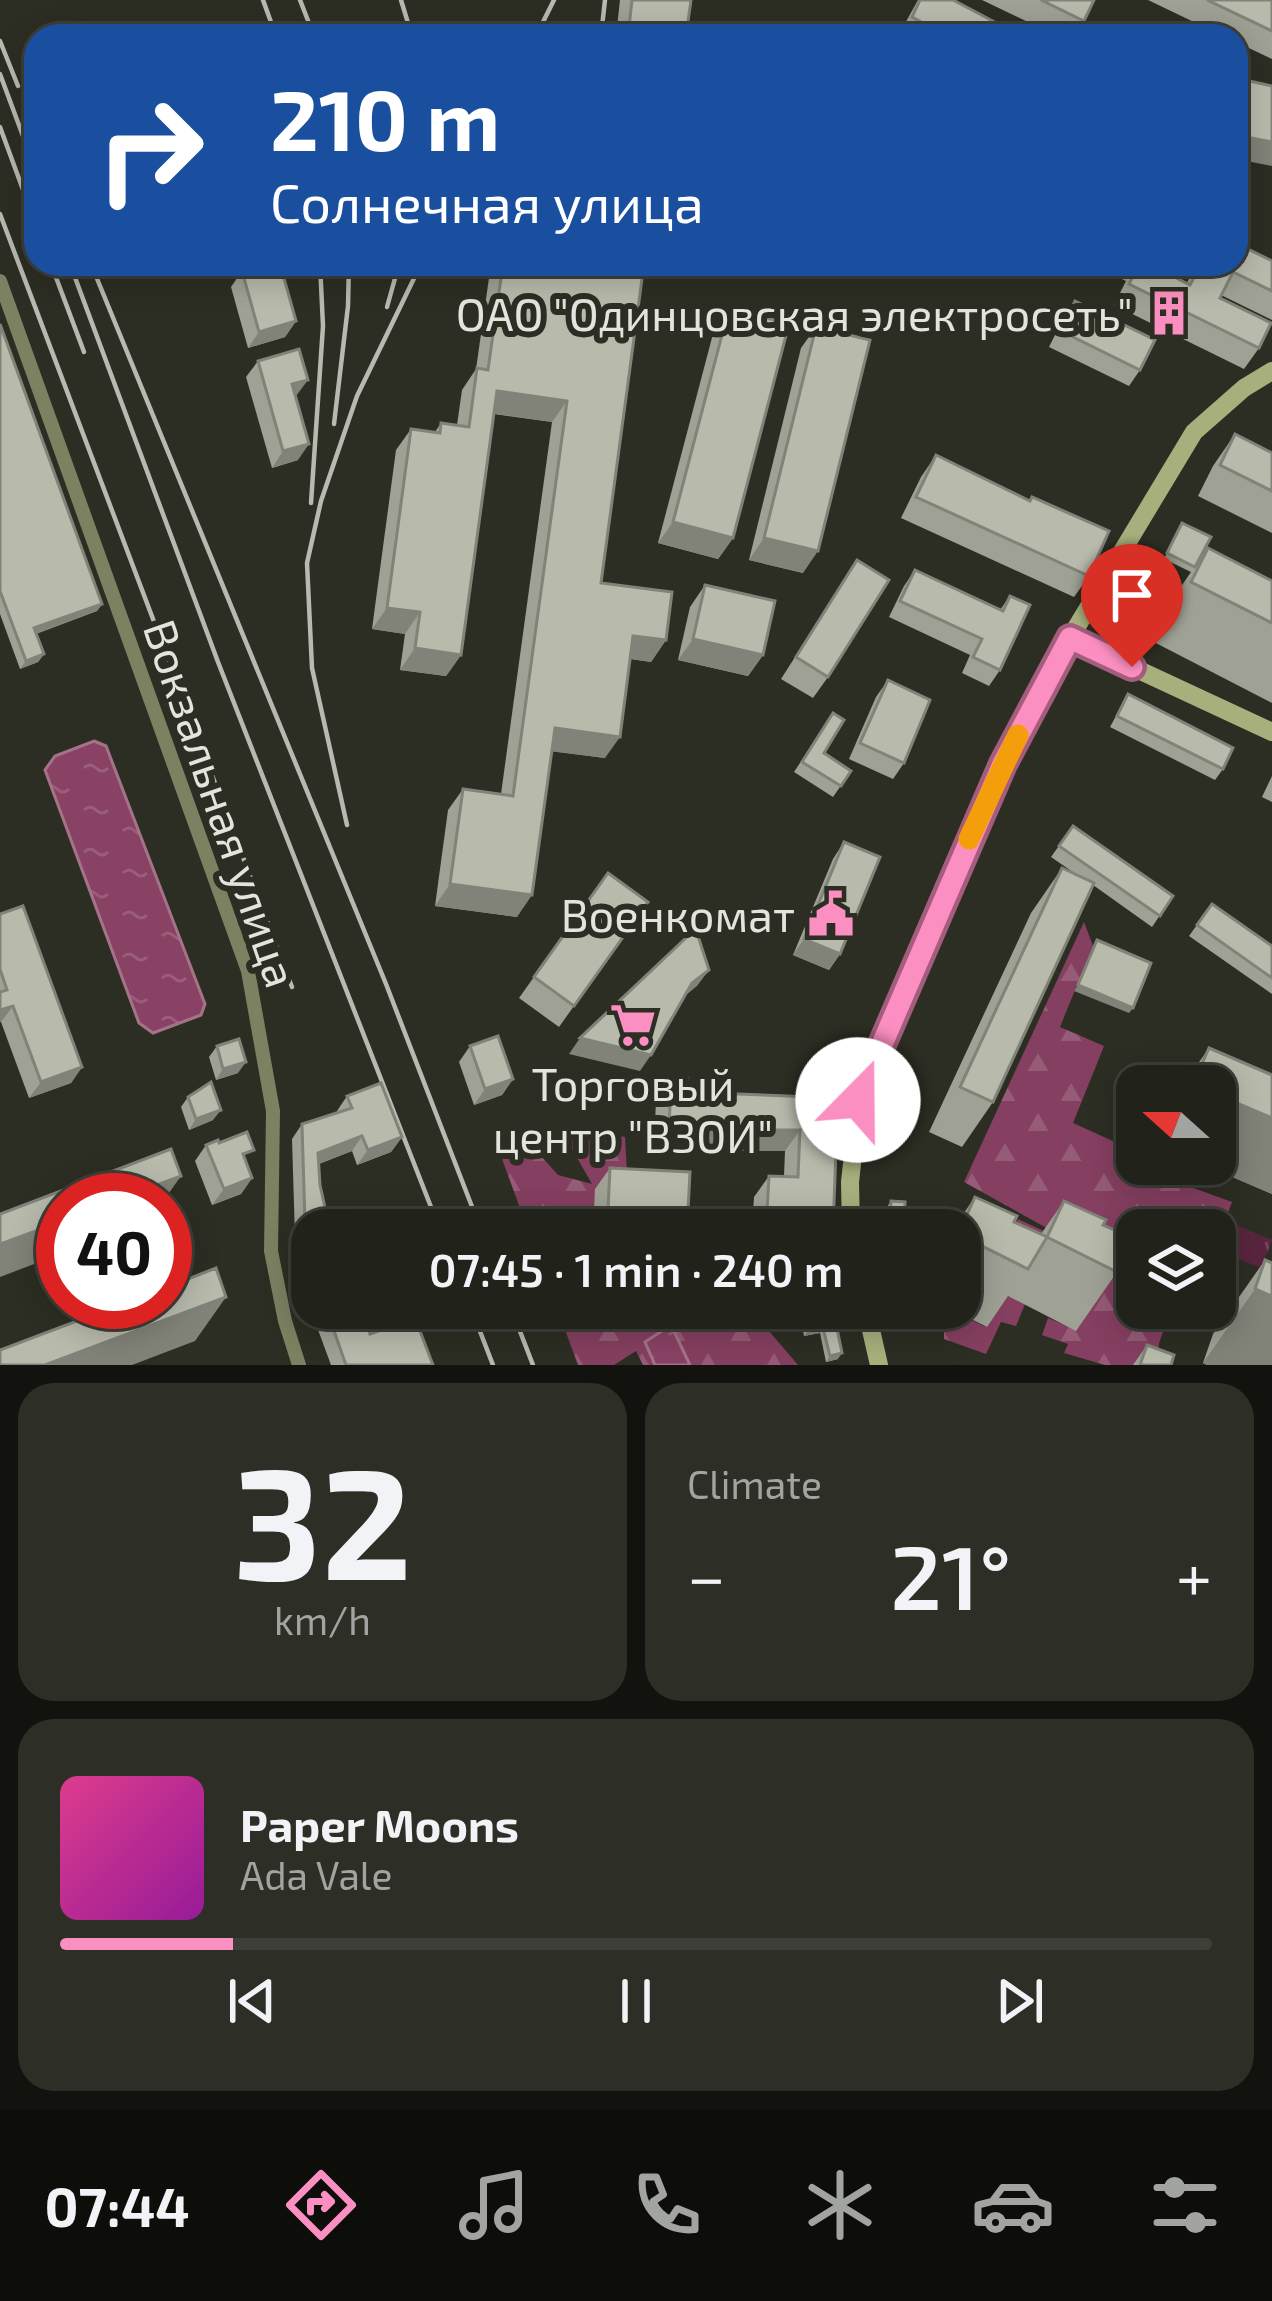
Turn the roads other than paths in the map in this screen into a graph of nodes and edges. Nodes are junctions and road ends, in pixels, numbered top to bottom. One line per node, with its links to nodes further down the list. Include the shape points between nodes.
1 (0, 281): 7 (street, Вокзальная улица, via 248,971 273,1111 271,1251)
2 (1272, 371): 3 (street, via 1194,432)
3 (1070, 638): 4 (street); 5 (street, via 1003,764 860,1091)
4 (1272, 732)
5 (851, 1209)
6 (871, 1329): 8 (street)
7 (299, 1365)
8 (879, 1365)

